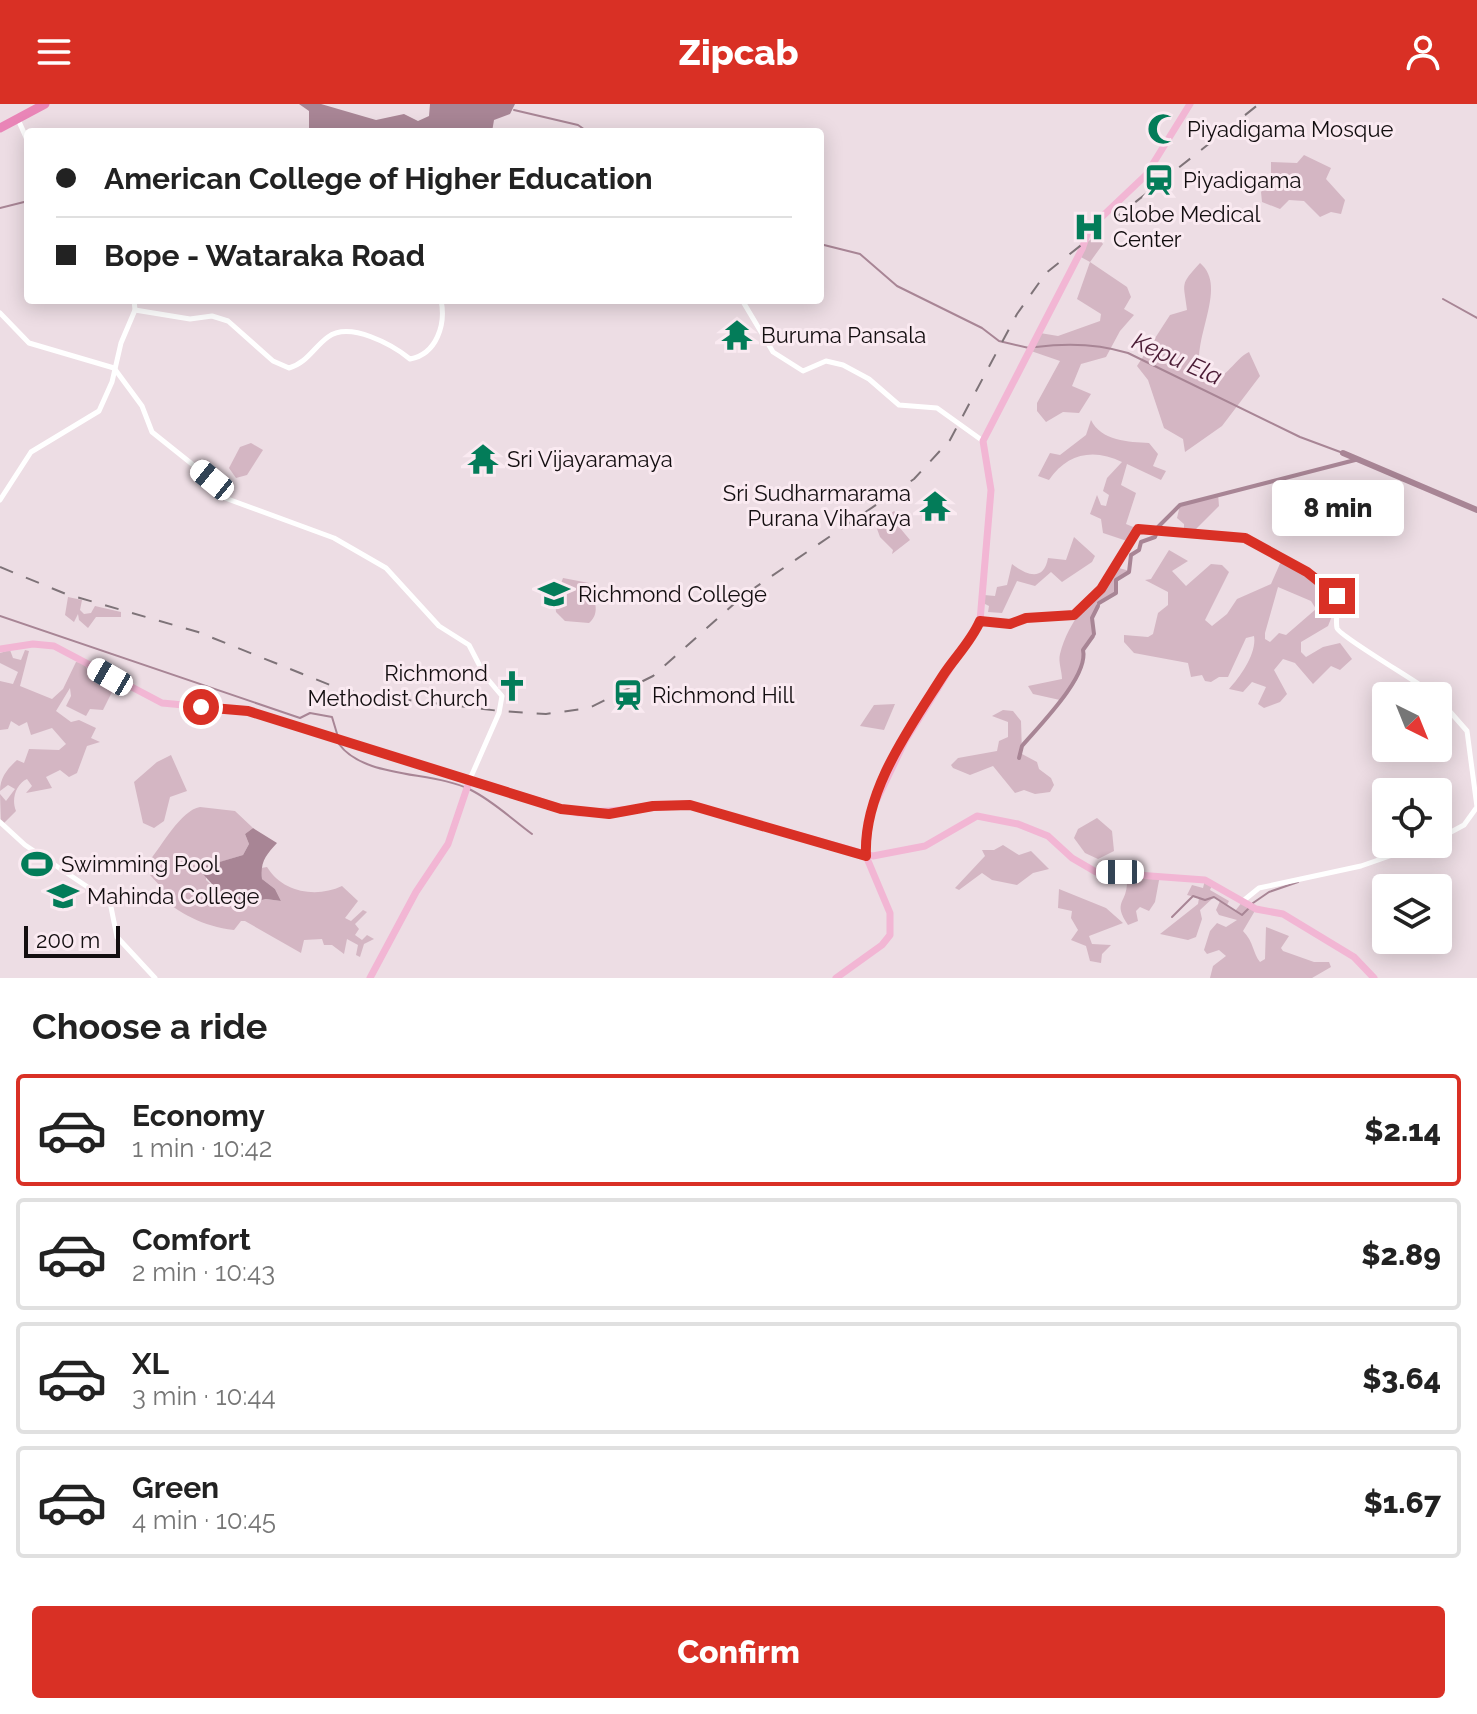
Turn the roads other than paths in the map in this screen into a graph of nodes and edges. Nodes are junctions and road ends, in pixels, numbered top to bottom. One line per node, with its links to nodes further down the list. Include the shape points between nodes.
1 (45, 104): 3 (highway)
2 (1190, 104): 12 (main road, via 1146,175 1098,219 1084,240)
3 (21, 117): 4 (highway); 5 (street)
4 (0, 126)
5 (24, 128)
6 (134, 304): 9 (street)
7 (441, 304): 9 (street, via 442,326 429,349 415,358 383,340 342,333 327,338 302,363 282,367 239,328 212,316 190,319)
8 (744, 304): 12 (street, via 773,352 803,371 826,361 843,365 869,379 891,401 937,408)
9 (135, 310): 11 (street)
10 (0, 313): 11 (street, via 29,343)
11 (114, 368): 13 (street, via 99,411 31,452); 18 (street, via 142,406 152,432 212,480 225,498 334,538 377,562 439,626 469,645 502,696)
12 (983, 441): 14 (main road, via 991,490)
13 (0, 500)
14 (980, 621): 16 (street, via 1010,624 1074,615 1101,589 1138,529 1243,537 1326,585 1337,596 1339,632); 21 (main road, via 894,759 873,803)
15 (0, 649): 18 (main road, via 54,646 162,703 248,711)
16 (1414, 682)
17 (1452, 714): 20 (street, via 1467,731 1477,807)
18 (470, 779): 21 (main road, via 578,813 700,807); 25 (main road, via 448,844)
19 (0, 822): 24 (street, via 110,902 117,937)
20 (1452, 831)
21 (863, 855): 23 (main road, via 925,846 977,816 1048,836 1096,872 1195,878); 26 (main road, via 890,913 890,935)
22 (1384, 858): 23 (street, via 1259,888)
23 (1243, 901): 27 (main road, via 1283,914 1354,957)
24 (155, 978)
25 (370, 978)
26 (836, 978)
27 (1374, 978)

